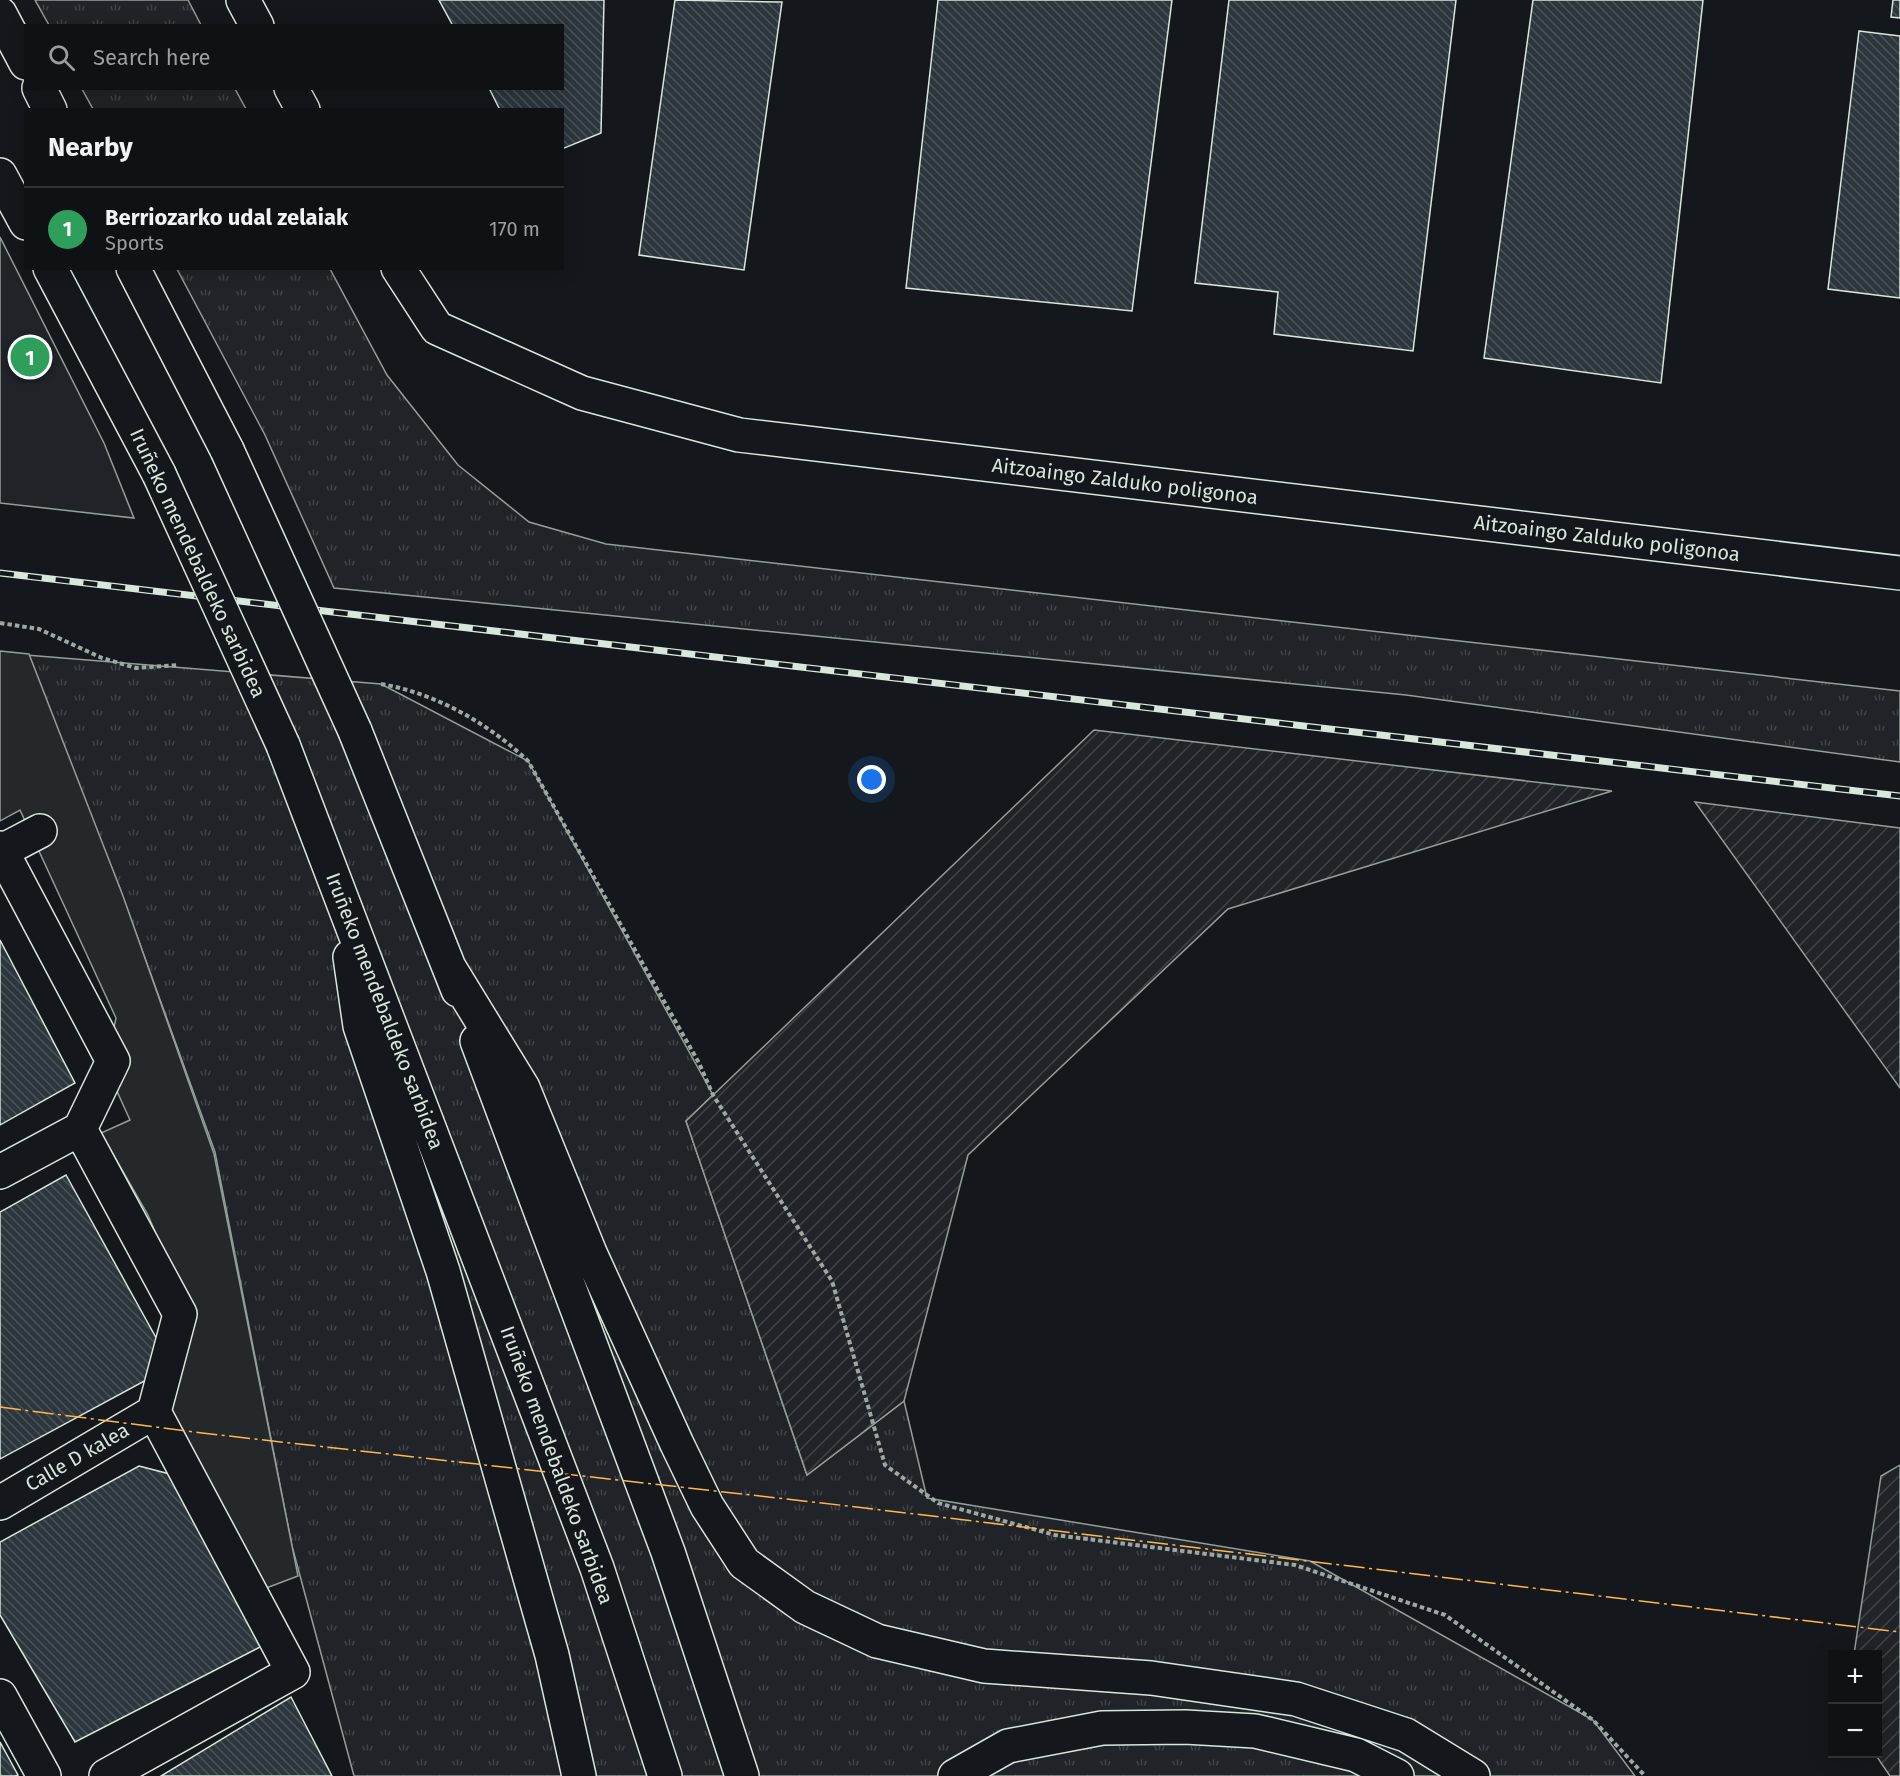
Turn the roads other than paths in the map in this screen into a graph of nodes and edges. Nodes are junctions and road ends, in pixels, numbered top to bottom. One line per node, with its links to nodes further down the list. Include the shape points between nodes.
1 (243, 0): 3 (main road)
2 (0, 14): 4 (main road)
3 (256, 24)
4 (24, 59)
5 (40, 90): 7 (main road)
6 (292, 90): 8 (main road)
7 (49, 108)
8 (302, 108)
9 (0, 175): 10 (main road)
10 (24, 219)
11 (51, 270): 17 (main road, Iruñeko mendebaldeko sarbidea, bridge, via 159,474 283,745)
12 (134, 270): 18 (main road, bridge, via 227,450 355,731)
13 (399, 270): 14 (main road, Aitzoaingo Zalduko poligonoa, via 437,328 582,393 739,435)
14 (1900, 573)
15 (40, 831): 16 (main road)
16 (1, 850): 19 (main road, via 113,1061)
17 (341, 896): 26 (main road, via 360,1026 443,1271 552,1655); 27 (main road, Iruñeko mendebaldeko sarbidea, via 597,1568)
18 (450, 969): 28 (main road, via 668,1552); 31 (main road, via 523,1088 590,1253 682,1454 707,1506 744,1563 805,1607 877,1641 984,1666 1151,1678 1296,1699 1406,1735)
19 (80, 1129): 20 (main road); 21 (main road, via 180,1314)
20 (0, 1172)
21 (154, 1412): 22 (main road, Calle D kalea); 25 (main road, via 293,1672)
22 (0, 1503)
23 (0, 1696): 24 (main road)
24 (44, 1776)
25 (106, 1776)
26 (579, 1776)
27 (665, 1776)
28 (742, 1776)
29 (955, 1776): 30 (main road, via 1008,1746 1102,1728 1185,1727 1266,1734 1356,1755)
30 (1396, 1776)
31 (1473, 1776)

